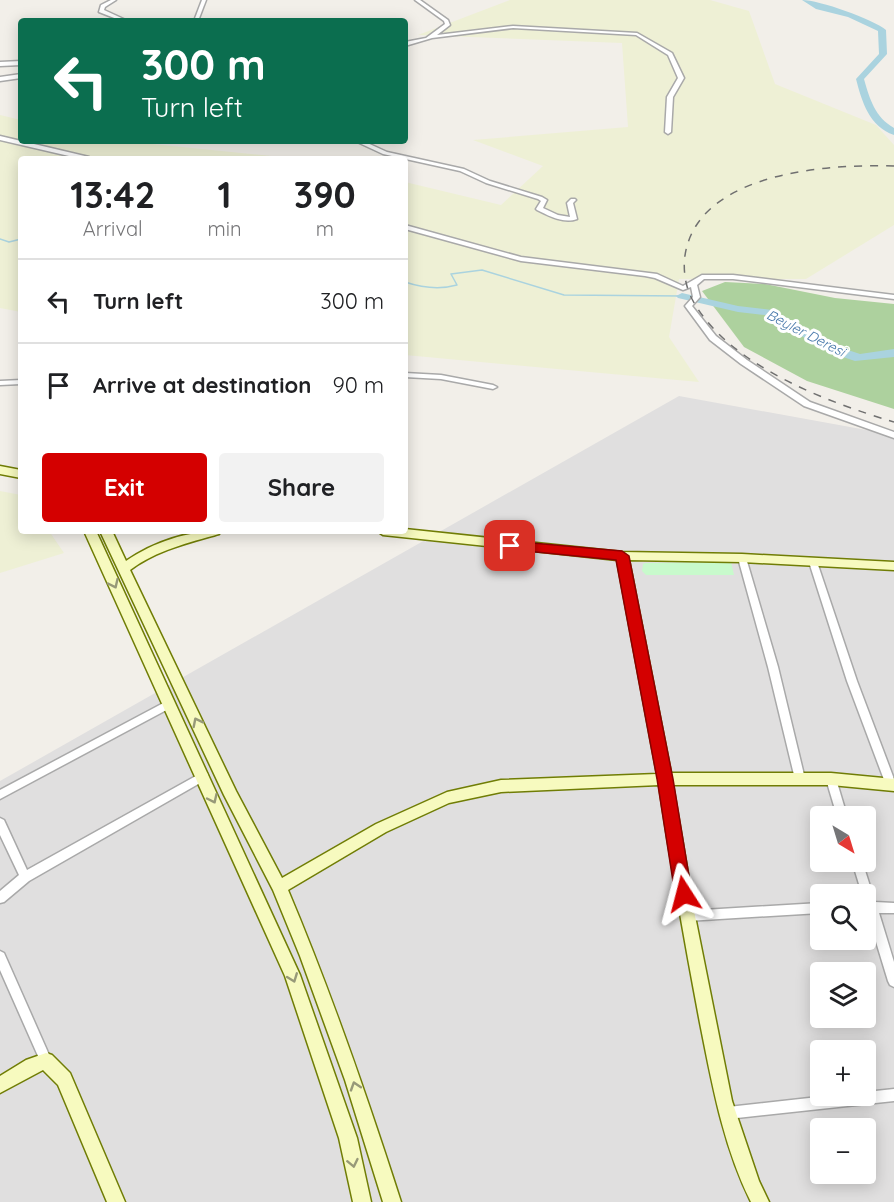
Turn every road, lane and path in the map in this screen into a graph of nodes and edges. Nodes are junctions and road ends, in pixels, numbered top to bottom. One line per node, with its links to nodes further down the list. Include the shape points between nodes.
1 (114, 0): 4 (street, via 101,11)
2 (204, 0): 5 (street)
3 (417, 0): 6 (street, via 448,24)
4 (118, 18)
5 (197, 18)
6 (431, 37): 7 (street); 12 (street, via 513,27 642,36 670,54 681,78 670,97)
7 (408, 43)
8 (18, 63): 9 (street)
9 (1, 64)
10 (18, 76): 11 (street)
11 (0, 77)
12 (668, 132)
13 (0, 138): 14 (street)
14 (18, 142)
15 (25, 144): 17 (street)
16 (365, 144): 18 (street)
17 (75, 156)
18 (398, 156)
19 (408, 158): 20 (street, via 462,171 540,198 544,201 539,209 557,217 574,219 570,203)
20 (573, 200)
21 (408, 228): 22 (street, via 521,259 657,276 683,288)
22 (693, 284): 23 (street, via 702,277 733,277); 28 (street, via 697,297 688,306 713,338 744,362 807,404)
23 (894, 297)
24 (408, 375): 27 (street)
25 (18, 382): 26 (street)
26 (0, 383)
27 (493, 387)
28 (894, 435)
29 (0, 470): 30 (main road)
30 (18, 473)
31 (91, 534): 40 (main road, one-way to 40)
32 (107, 534): 39 (main road)
33 (199, 534): 39 (main road, via 152,552)
34 (408, 534): 35 (main road)
35 (622, 556): 36 (main road); 42 (main road)
36 (742, 558): 37 (main road); 43 (street)
37 (813, 562): 38 (main road); 45 (street)
38 (894, 566)
39 (124, 568): 50 (main road, one-way to 39)
40 (169, 704): 41 (main road); 46 (street)
41 (203, 776): 49 (street); 64 (main road, one-way to 64, via 292,975 348,1138)
42 (665, 779): 43 (main road); 50 (main road, via 501,786 447,798 381,828); 55 (main road)
43 (800, 779): 44 (main road)
44 (831, 780): 45 (main road); 47 (street)
45 (892, 785)
46 (0, 795)
47 (839, 806)
48 (0, 823): 49 (street)
49 (26, 877): 51 (street)
50 (279, 887): 65 (main road, one-way to 50, via 353,1080)
51 (0, 898)
52 (876, 907): 53 (street)
53 (894, 908)
54 (810, 909): 55 (street)
55 (687, 916): 62 (main road)
56 (876, 928): 58 (street)
57 (0, 957): 59 (street)
58 (894, 981)
59 (46, 1061): 60 (main road); 63 (main road, via 64,1079)
60 (0, 1085)
61 (894, 1095): 62 (street)
62 (728, 1113): 66 (main road)
63 (116, 1202)
64 (362, 1202)
65 (392, 1202)
66 (760, 1202)

